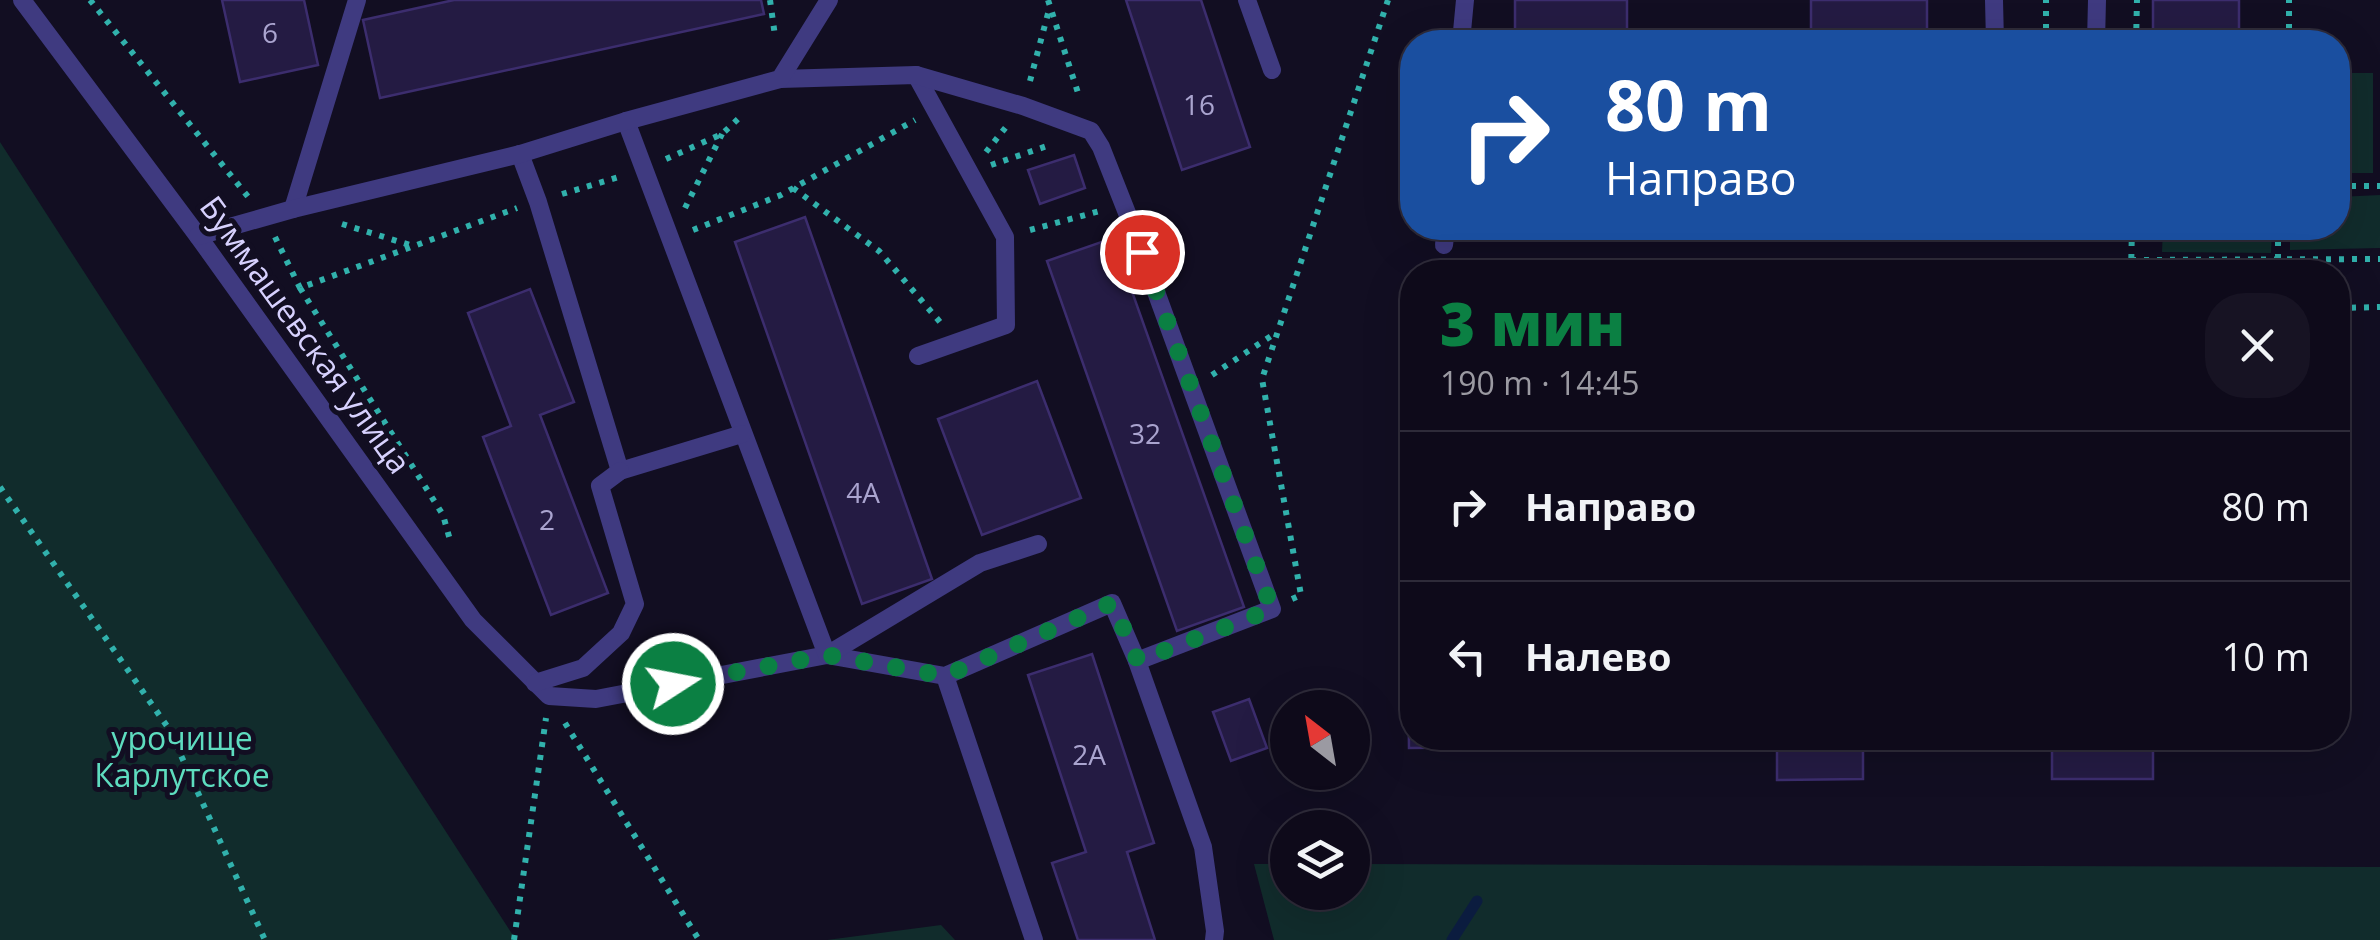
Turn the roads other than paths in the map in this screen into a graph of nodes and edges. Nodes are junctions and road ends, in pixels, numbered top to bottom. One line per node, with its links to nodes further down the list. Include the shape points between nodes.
1 (22, 0): 17 (lane, Буммашевская улица)
2 (357, 0): 16 (lane)
3 (830, 0): 13 (lane)
4 (1247, 0): 11 (lane)
5 (1465, 0): 8 (lane)
6 (1994, 0): 9 (lane)
7 (2096, 0): 10 (lane)
8 (1463, 30)
9 (1995, 30)
10 (2096, 30)
11 (1272, 70)
12 (916, 75): 13 (lane); 18 (lane, via 1005,237 1006,325); 23 (lane, via 1091,131 1124,204 1272,609)
13 (780, 79): 14 (lane)
14 (626, 121): 15 (lane); 19 (lane)
15 (520, 154): 16 (lane); 20 (lane)
16 (293, 209): 17 (lane)
17 (198, 236): 25 (lane, Буммашевская улица, via 473,620)
18 (918, 356)
19 (742, 434): 20 (lane); 22 (lane)
20 (620, 471): 25 (lane, via 600,486 635,604 621,633 583,668)
21 (1038, 544): 22 (lane, via 980,564)
22 (827, 655): 24 (lane); 25 (lane, via 596,698)
23 (1138, 661): 24 (lane, via 1112,603); 27 (lane, via 1203,847)
24 (945, 676): 26 (lane)
25 (542, 690)
26 (1034, 940)
27 (1214, 940)

